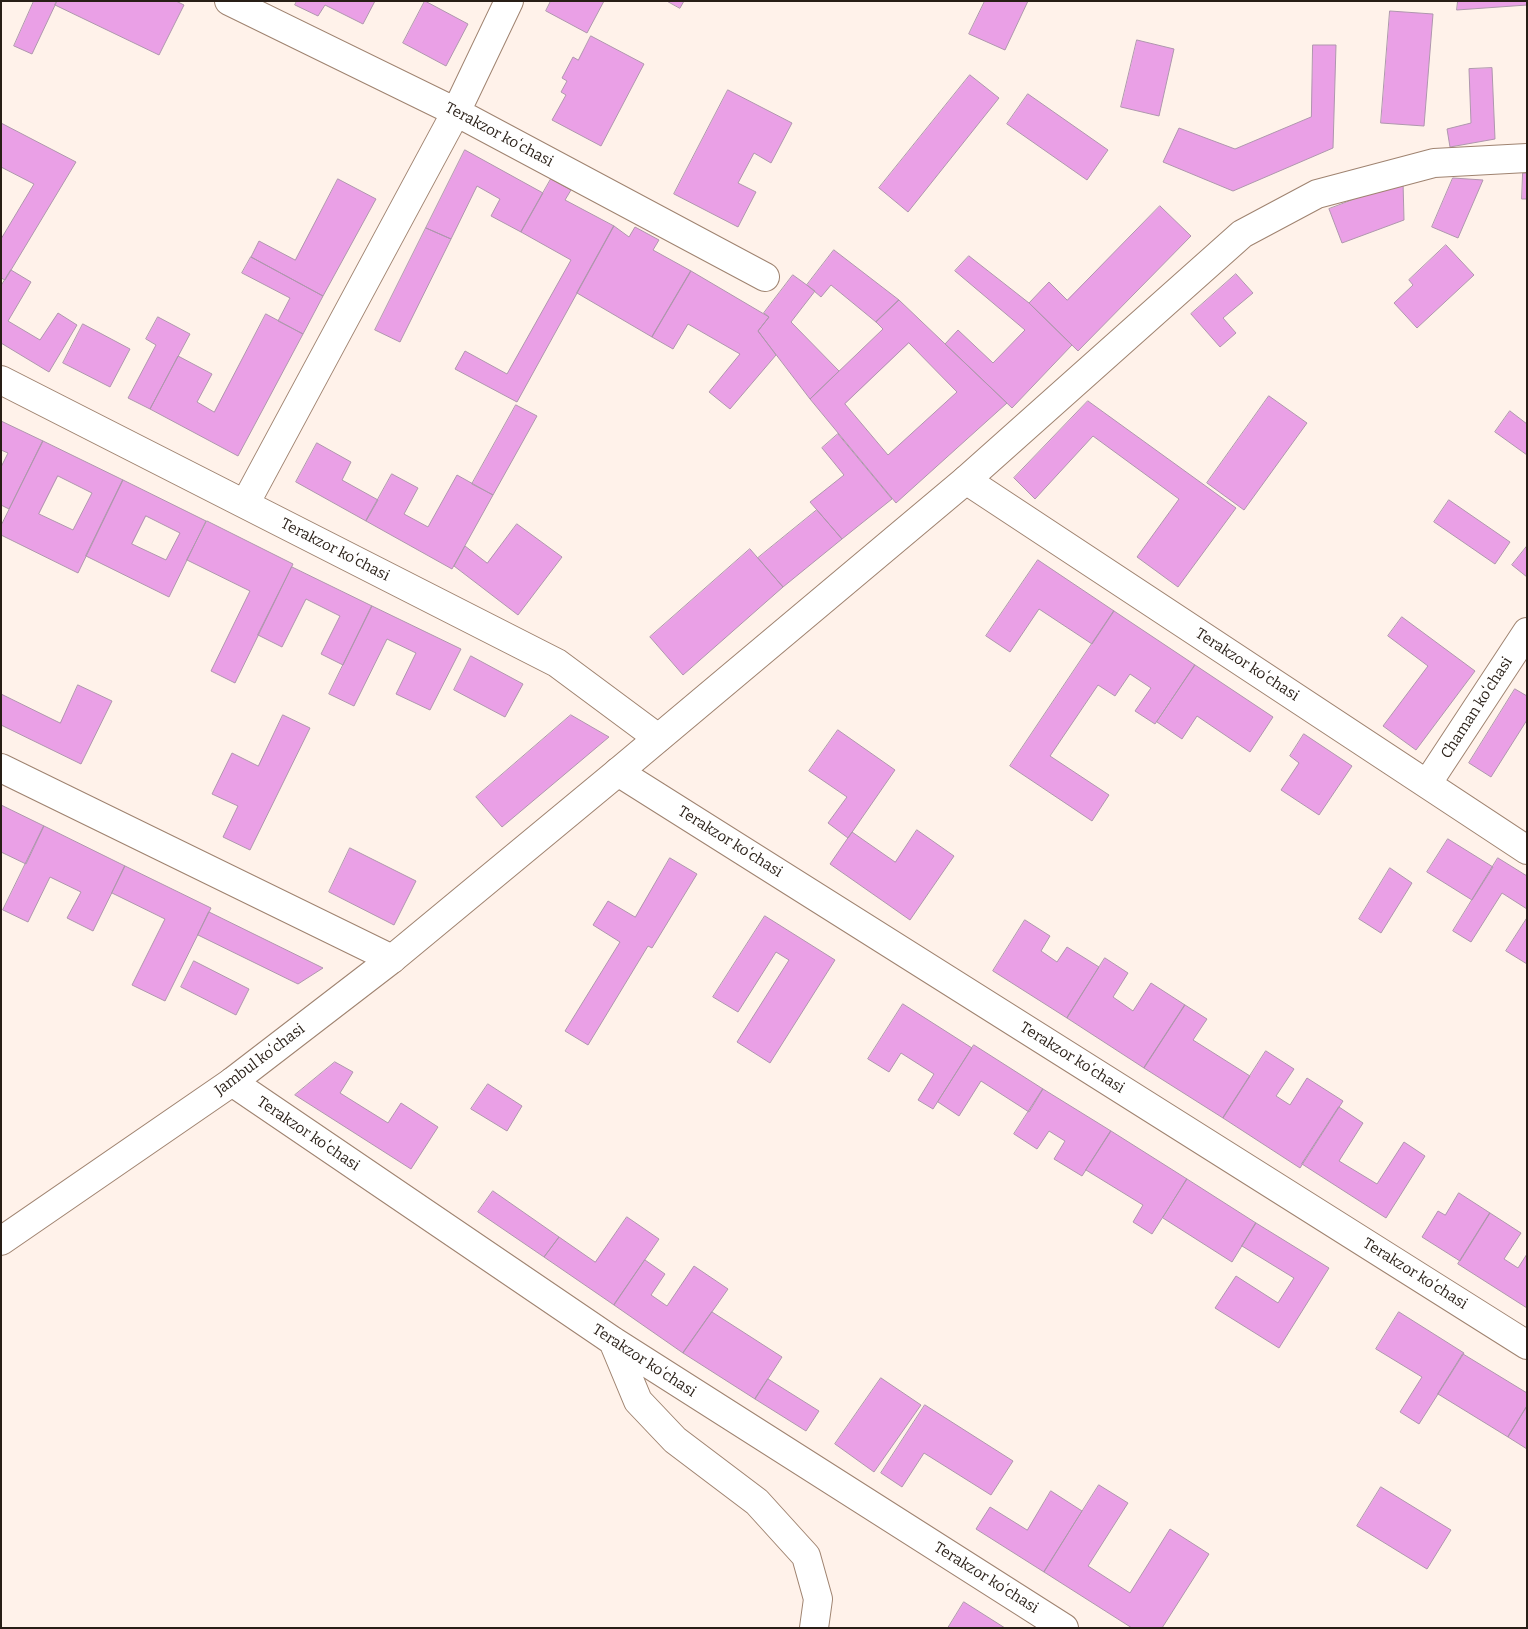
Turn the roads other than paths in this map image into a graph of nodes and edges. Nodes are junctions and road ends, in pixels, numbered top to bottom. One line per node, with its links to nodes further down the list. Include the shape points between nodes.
1 (229, 1): 3 (street, Terakzor koʻchasi)
2 (509, 1): 3 (street)
3 (456, 112): 5 (street, Terakzor koʻchasi); 8 (street)
4 (1527, 158): 7 (street, Jambul koʻchasi, via 1434,163 1317,194 1242,234)
5 (764, 277)
6 (1, 380): 8 (street, Terakzor koʻchasi)
7 (966, 480): 10 (street, Jambul koʻchasi); 13 (street, Terakzor koʻchasi)
8 (245, 504): 10 (street, Terakzor koʻchasi, via 557,663)
9 (1527, 632): 13 (street, Chaman koʻchasi)
10 (658, 738): 12 (street, Jambul koʻchasi)
11 (1, 768): 15 (street)
12 (618, 772): 15 (street, Jambul koʻchasi); 19 (street, Terakzor koʻchasi)
13 (1427, 784): 14 (street, Terakzor koʻchasi)
14 (1527, 850)
15 (392, 959): 16 (street, Jambul koʻchasi)
16 (232, 1082): 17 (street, Jambul koʻchasi); 18 (street, Terakzor koʻchasi)
17 (1, 1241)
18 (613, 1341): 20 (street, via 638,1401 675,1440 757,1502 806,1556 818,1599); 21 (street, Terakzor koʻchasi)
19 (1527, 1345)
20 (814, 1628)
21 (1064, 1628)

